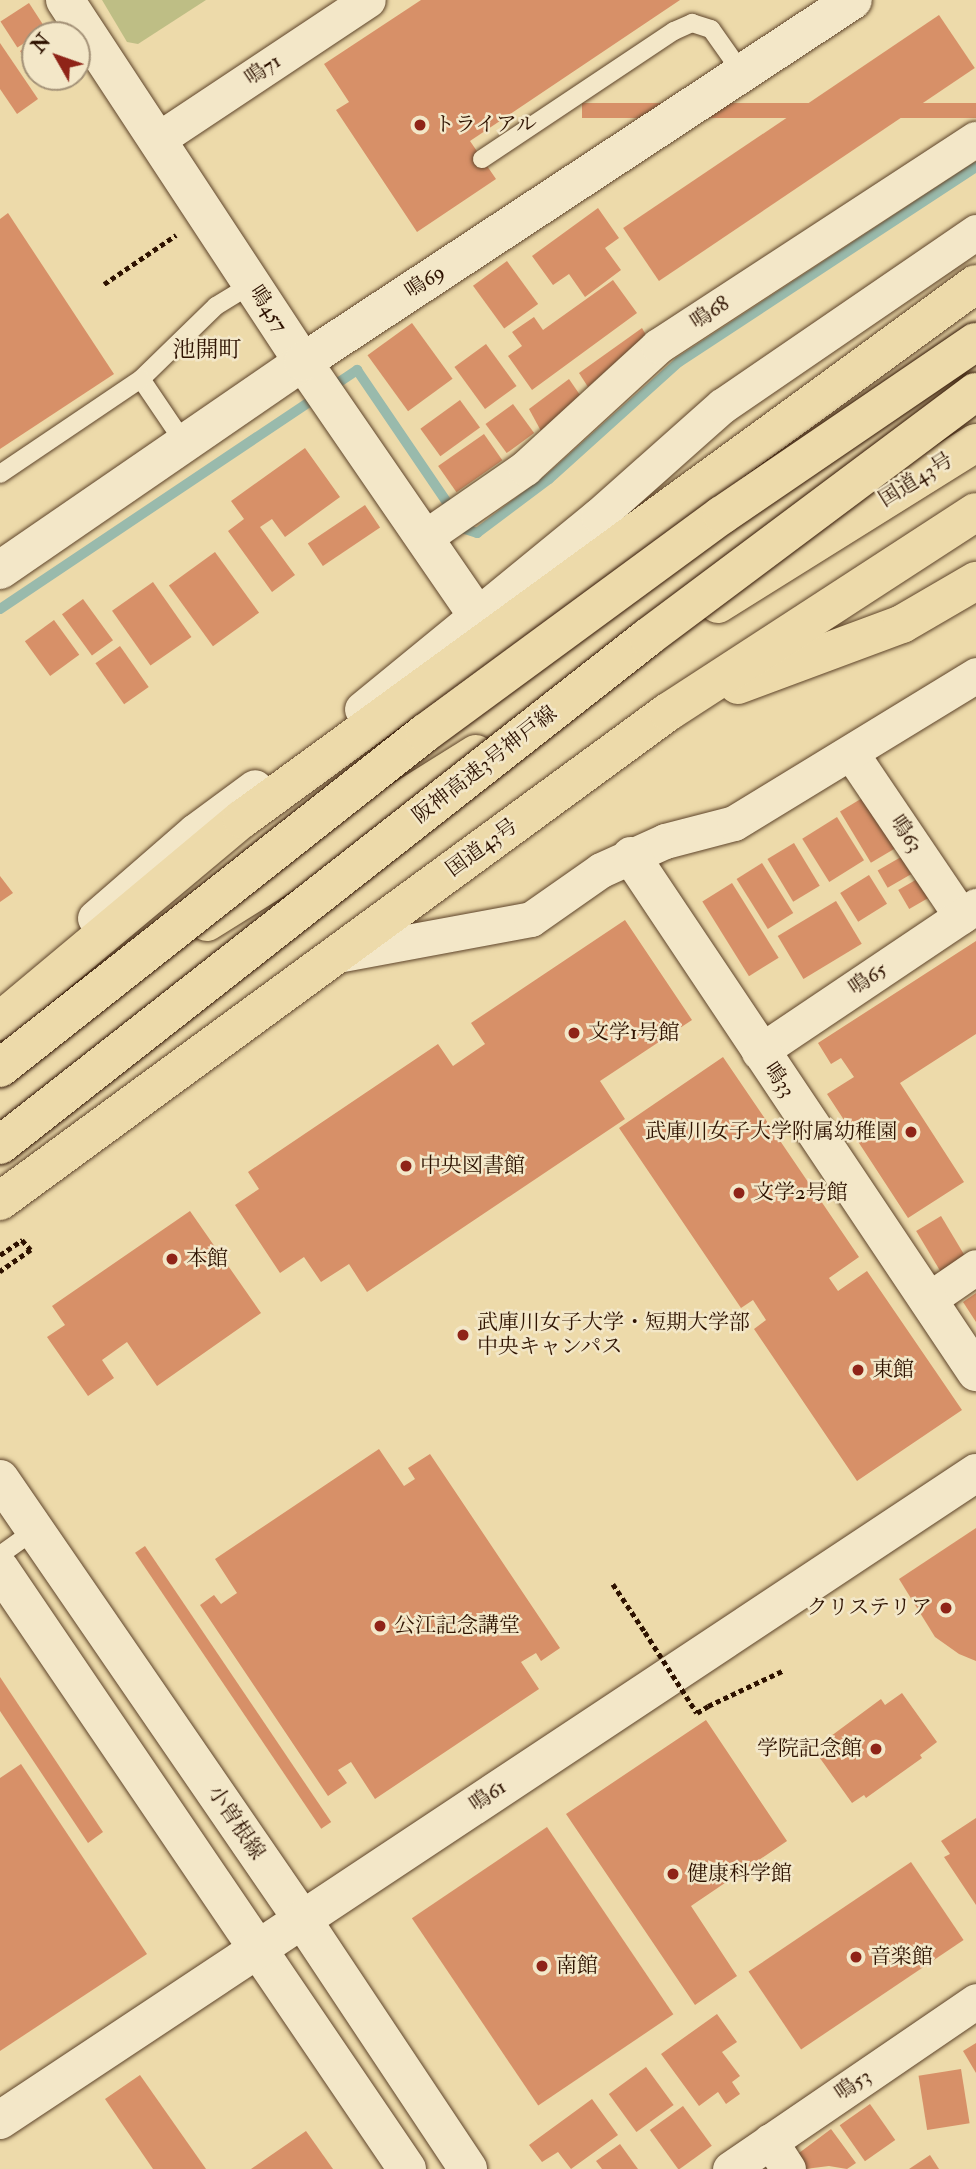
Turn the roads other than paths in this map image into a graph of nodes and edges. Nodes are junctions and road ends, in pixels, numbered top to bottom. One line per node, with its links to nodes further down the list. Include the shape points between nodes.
1 (65, 0): 6 (street, 鳴457)
2 (368, 0): 6 (street, 鳴71)
3 (853, 0): 4 (street, 鳴69)
4 (742, 73): 7 (lane, via 711,29 692,23); 13 (street, 鳴69)
5 (976, 139): 21 (street, 鳴68, via 658,346 525,468)
6 (157, 140): 9 (street, 鳴457)
7 (482, 159)
8 (976, 232): 26 (street, via 722,406)
9 (252, 284): 12 (lane, via 216,306); 13 (street, 鳴457)
10 (976, 284): 34 (highway, via 242,820)
11 (976, 342): 37 (highway, bridge, via 722,515 425,733)
12 (141, 379): 17 (lane); 18 (lane)
13 (317, 383): 17 (street, 鳴69); 21 (street, 鳴457)
14 (976, 392): 38 (highway, 阪神高速3号神戸線, bridge, via 648,637)
15 (976, 424): 23 (highway)
16 (976, 443): 23 (highway, 国道43号)
17 (185, 444): 24 (street, 鳴69)
18 (0, 474)
19 (976, 512): 22 (highway, 国道43号)
20 (976, 517): 22 (highway)
21 (443, 524): 26 (street, 鳴457)
22 (936, 539): 28 (highway, 国道43号)
23 (782, 564): 35 (highway, 国道43号)
24 (0, 570)
25 (976, 581): 28 (highway, via 902,624)
26 (477, 615): 33 (street, via 388,690 195,831)
27 (976, 675): 29 (street)
28 (668, 712): 32 (highway, 国道43号)
29 (851, 752): 30 (street, via 734,822 665,841); 31 (street, 鳴63)
30 (631, 856): 32 (street, via 601,870 531,919); 36 (street, 鳴33)
31 (969, 911): 36 (street, 鳴65)
32 (337, 955): 39 (highway, 国道43号)
33 (0, 1001)
34 (0, 1021)
35 (0, 1051)
36 (759, 1052): 41 (street, 鳴33)
37 (0, 1068)
38 (0, 1146)
39 (0, 1201)
40 (976, 1267): 41 (street)
41 (928, 1300): 42 (street, 鳴33)
42 (976, 1372)
43 (976, 1473): 48 (street, 鳴61)
44 (0, 1479): 45 (street, 小曽根線)
45 (36, 1530): 46 (lane); 48 (street, 小曽根線)
46 (0, 1555)
47 (0, 1569): 49 (street)
48 (302, 1919): 49 (street, 鳴61); 54 (street, 小曽根線)
49 (257, 1947): 51 (street, 鳴61); 53 (street)
50 (976, 2001): 52 (street, 鳴53)
51 (0, 2120)
52 (779, 2155): 55 (street, 鳴53)
53 (407, 2169)
54 (468, 2169)
55 (730, 2169)

